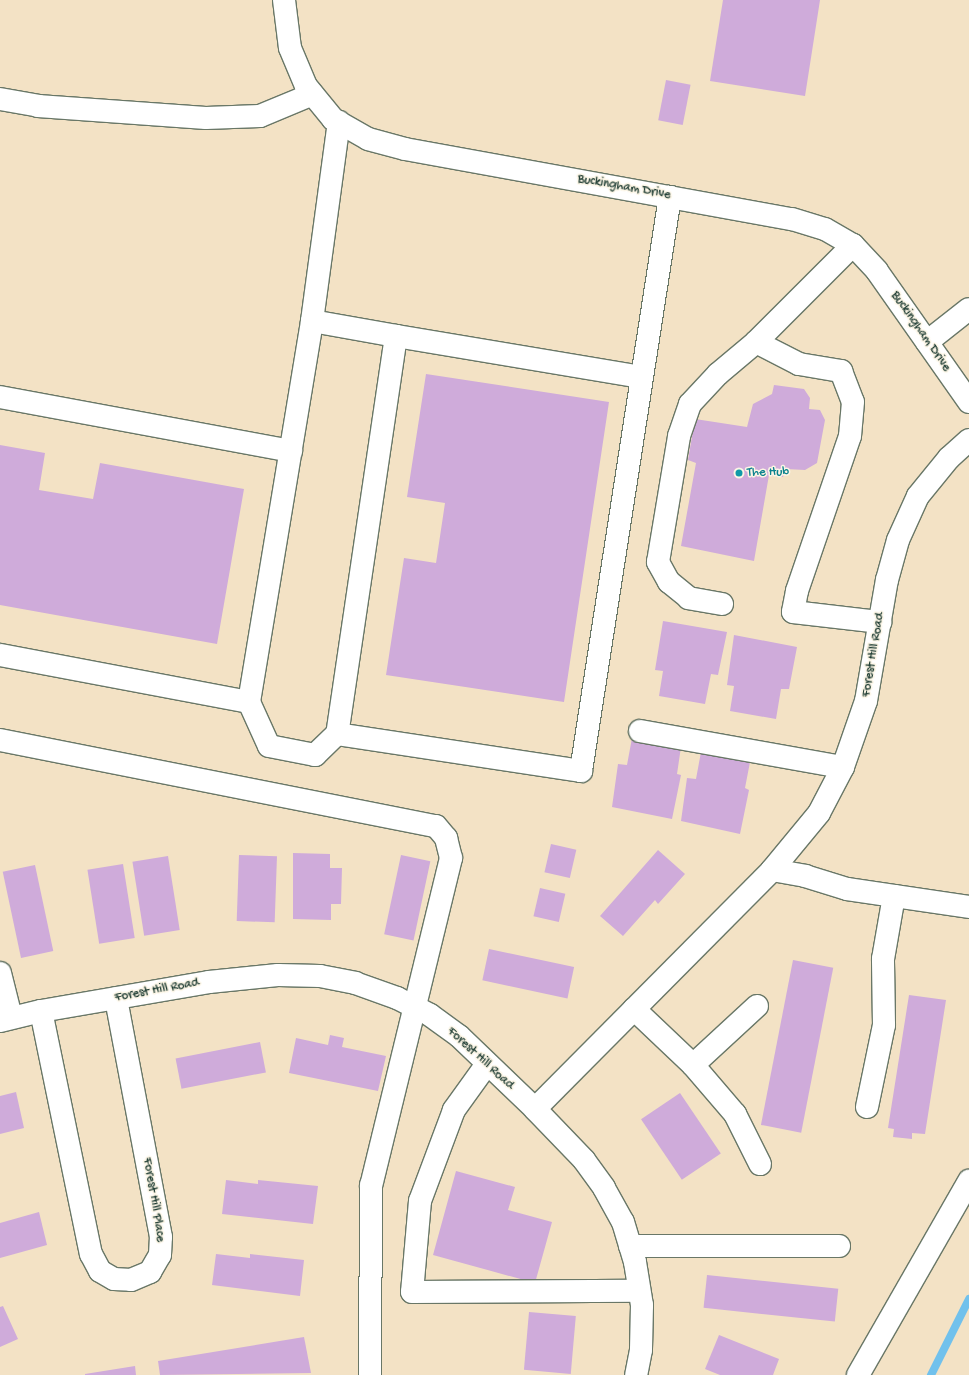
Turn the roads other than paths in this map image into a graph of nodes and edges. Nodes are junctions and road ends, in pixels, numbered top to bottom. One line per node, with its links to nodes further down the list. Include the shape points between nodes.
1 (284, 0): 2 (street, Buckingham Drive, via 290,48 306,86)
2 (313, 94): 3 (street, via 260,116 206,118 38,106); 4 (street, Buckingham Drive, via 333,119)
3 (0, 99)
4 (339, 122): 5 (street, Buckingham Drive, via 368,139 405,149); 8 (street)
5 (670, 197): 6 (street, Buckingham Drive, via 792,219 825,228); 12 (street)
6 (853, 245): 10 (street); 11 (street, Buckingham Drive, via 877,270)
7 (969, 309): 11 (street)
8 (312, 321): 9 (street); 16 (street)
9 (396, 336): 12 (street); 22 (street)
10 (756, 342): 17 (street, via 718,374 690,404 679,436 658,562 669,582 689,598); 18 (street, via 799,364 841,371 853,402 850,436 797,591 793,612)
11 (927, 342): 14 (street, Buckingham Drive)
12 (642, 377): 22 (street, via 581,771)
13 (0, 397): 16 (street)
14 (969, 402)
15 (969, 440): 18 (street, Forest Hill Road, via 949,458 918,496 898,540)
16 (291, 451): 20 (street)
17 (722, 604)
18 (880, 622): 24 (street, Forest Hill Road, via 866,701)
19 (0, 655): 20 (street)
20 (250, 702): 22 (street, via 268,746 315,755)
21 (640, 731): 24 (street)
22 (337, 734)
23 (0, 740): 31 (street, via 436,826 446,838 451,858)
24 (843, 768): 25 (street, Forest Hill Road, via 819,813)
25 (772, 870): 26 (street, via 805,876 847,889); 32 (street, Forest Hill Road)
26 (894, 896): 27 (street); 37 (street, via 883,959 884,1025)
27 (969, 907)
28 (0, 973): 34 (street)
29 (116, 998): 31 (street, Forest Hill Road, via 209,982 278,975 320,976 355,983); 33 (street, Forest Hill Road); 33 (street, Forest Hill Place, via 161,1238 160,1255 150,1272 131,1280 114,1280 100,1271 91,1254)
30 (757, 1006): 36 (street)
31 (414, 1007): 35 (street, Forest Hill Road, via 459,1036); 44 (street, via 371,1185)
32 (634, 1009): 36 (street); 38 (street, Forest Hill Road)
33 (41, 1011): 34 (street, Forest Hill Road)
34 (5, 1019)
35 (487, 1064): 38 (street, Forest Hill Road); 43 (street, via 454,1110 420,1201 412,1292)
36 (694, 1065): 39 (street, via 735,1114)
37 (867, 1107)
38 (535, 1109): 41 (street, via 584,1160 604,1188 622,1222)
39 (760, 1164)
40 (969, 1181): 46 (street)
41 (630, 1246): 42 (street); 43 (street)
42 (839, 1246)
43 (639, 1291): 45 (street, via 642,1305 641,1350)
44 (370, 1375)
45 (636, 1375)
46 (858, 1375)

